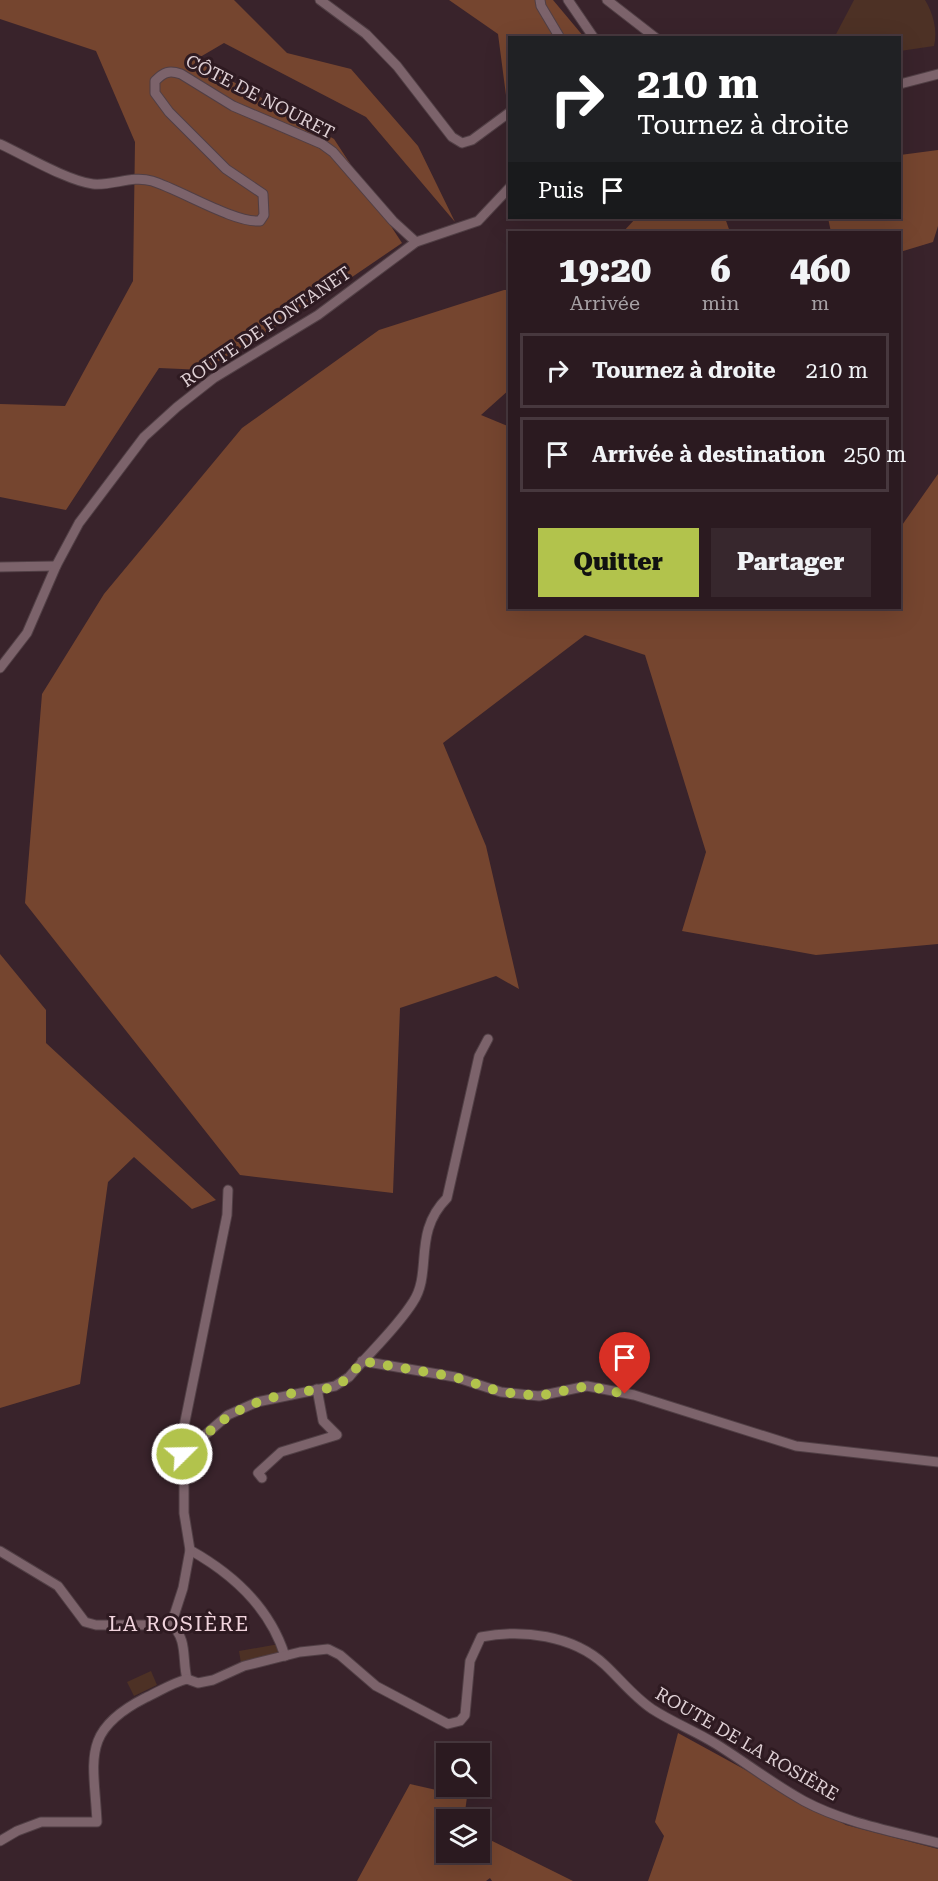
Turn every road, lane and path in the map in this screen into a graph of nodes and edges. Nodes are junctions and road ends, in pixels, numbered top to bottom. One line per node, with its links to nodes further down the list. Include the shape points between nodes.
1 (320, 0): 10 (street, via 366,34 397,66 452,137 462,143 472,140)
2 (540, 0): 5 (street)
3 (568, 0): 6 (street)
4 (607, 0): 7 (street)
5 (559, 36)
6 (593, 36)
7 (653, 36)
8 (938, 74): 9 (street)
9 (901, 84)
10 (508, 113)
11 (0, 144): 13 (street, CÔTE DE NOURET, via 84,183 102,185 135,178 150,181 237,218 260,221 264,215 263,195 226,169 155,93 155,81 171,71 233,106 322,144)
12 (508, 190): 13 (street, ROUTE DE FONTANET, via 478,221)
13 (416, 242): 14 (street, ROUTE DE FONTANET, via 318,315 214,378 177,407 144,437 98,497)
14 (56, 566): 15 (street); 16 (street, ROUTE DE FONTANET, via 27,633)
15 (0, 567)
16 (0, 668)
17 (488, 1039): 19 (street, via 479,1056 447,1198 434,1213 425,1241 414,1302)
18 (228, 1190): 22 (street, via 227,1215 181,1441)
19 (362, 1361): 20 (street, via 335,1386); 21 (street, via 455,1377 501,1392 539,1396 587,1386 634,1395 796,1446)
20 (317, 1389): 22 (street, via 257,1402 228,1415 205,1436); 23 (street, via 323,1421 337,1435 281,1452 258,1473)
21 (938, 1461)
22 (187, 1465): 24 (street, via 184,1513)
23 (262, 1478)
24 (190, 1550): 26 (street); 27 (street, via 236,1581 256,1602)
25 (0, 1551): 26 (street, via 58,1586 85,1622)
26 (171, 1625): 28 (street, via 179,1631 183,1642)
27 (285, 1656): 28 (street, ROUTE DE LA ROSIÈRE, via 244,1666 213,1680 198,1683); 30 (street, ROUTE DE LA ROSIÈRE, via 318,1649 334,1652 376,1686 448,1724 465,1715 470,1661 481,1637 536,1634 585,1650 640,1701 804,1801 845,1819)
28 (187, 1679): 29 (street, via 113,1717 99,1735 93,1763 97,1822 41,1822)
29 (0, 1841)
30 (938, 1843)

